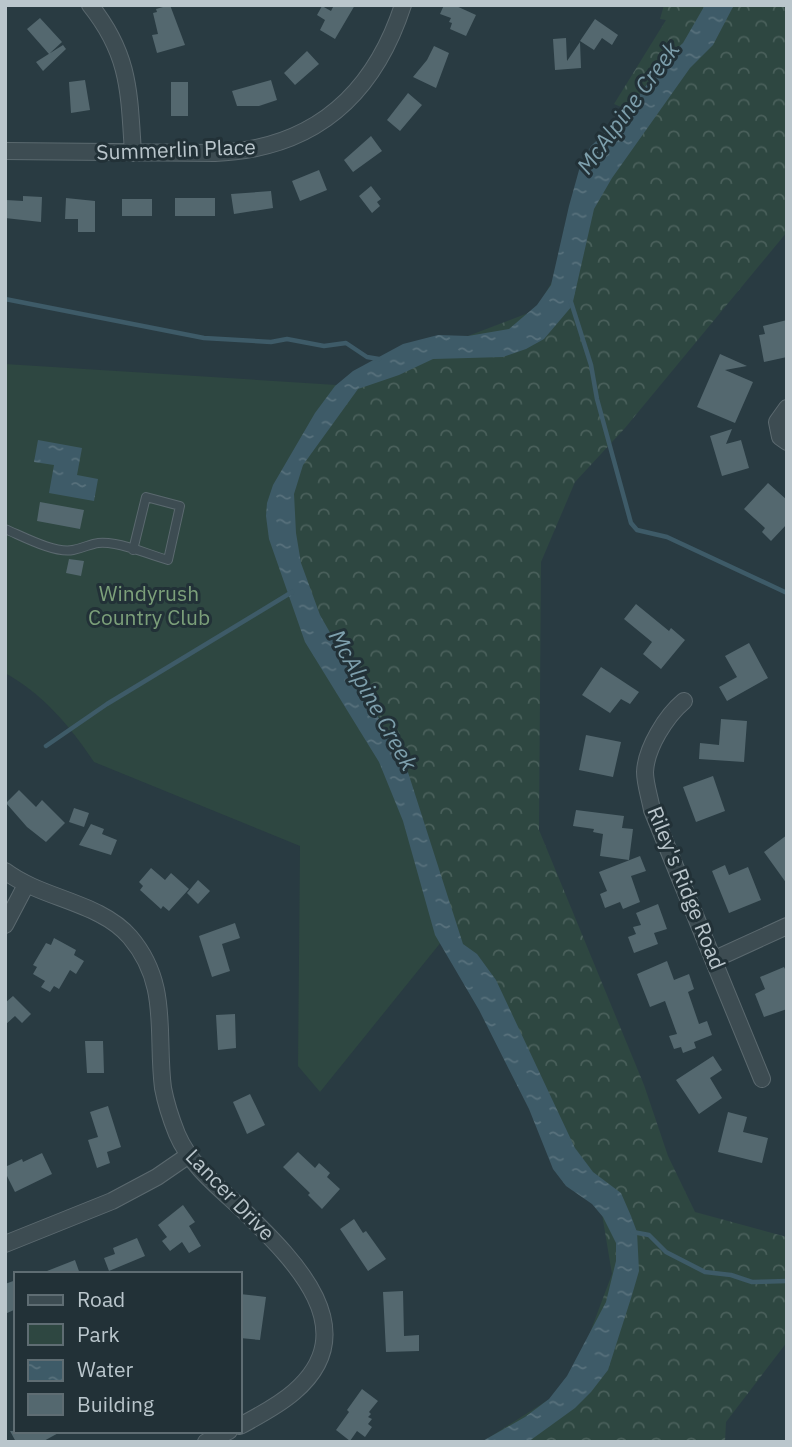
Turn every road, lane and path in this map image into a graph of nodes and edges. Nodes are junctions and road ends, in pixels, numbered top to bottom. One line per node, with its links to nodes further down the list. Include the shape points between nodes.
1 (90, 5): 4 (street, via 115,41 123,62)
2 (403, 5): 4 (street, Summerlin Place, via 365,81 329,117 307,131 273,145 237,152)
3 (5, 151): 4 (street, Summerlin Place)
4 (133, 153)
5 (787, 408): 6 (street, via 777,422 780,437)
6 (787, 442)
7 (5, 529): 8 (lane, via 70,551 93,542)
8 (133, 550): 8 (lane, via 168,560 180,506 146,497)
9 (684, 701): 14 (street, Riley's Ridge Road, via 659,730 645,771 652,810)
10 (5, 871): 11 (street, Lancer Drive)
11 (26, 885): 12 (street); 16 (street, Lancer Drive, via 104,917 139,948 154,976 159,1003 166,1102)
12 (5, 925)
13 (787, 926): 14 (street)
14 (715, 959): 15 (street, Riley's Ridge Road)
15 (762, 1079)
16 (189, 1155): 17 (street, via 120,1197); 18 (street, Lancer Drive, via 296,1267 315,1293 324,1317 323,1347 313,1371 294,1392)
17 (5, 1244)
18 (242, 1425)
19 (225, 1433): 20 (street)
20 (206, 1442)

